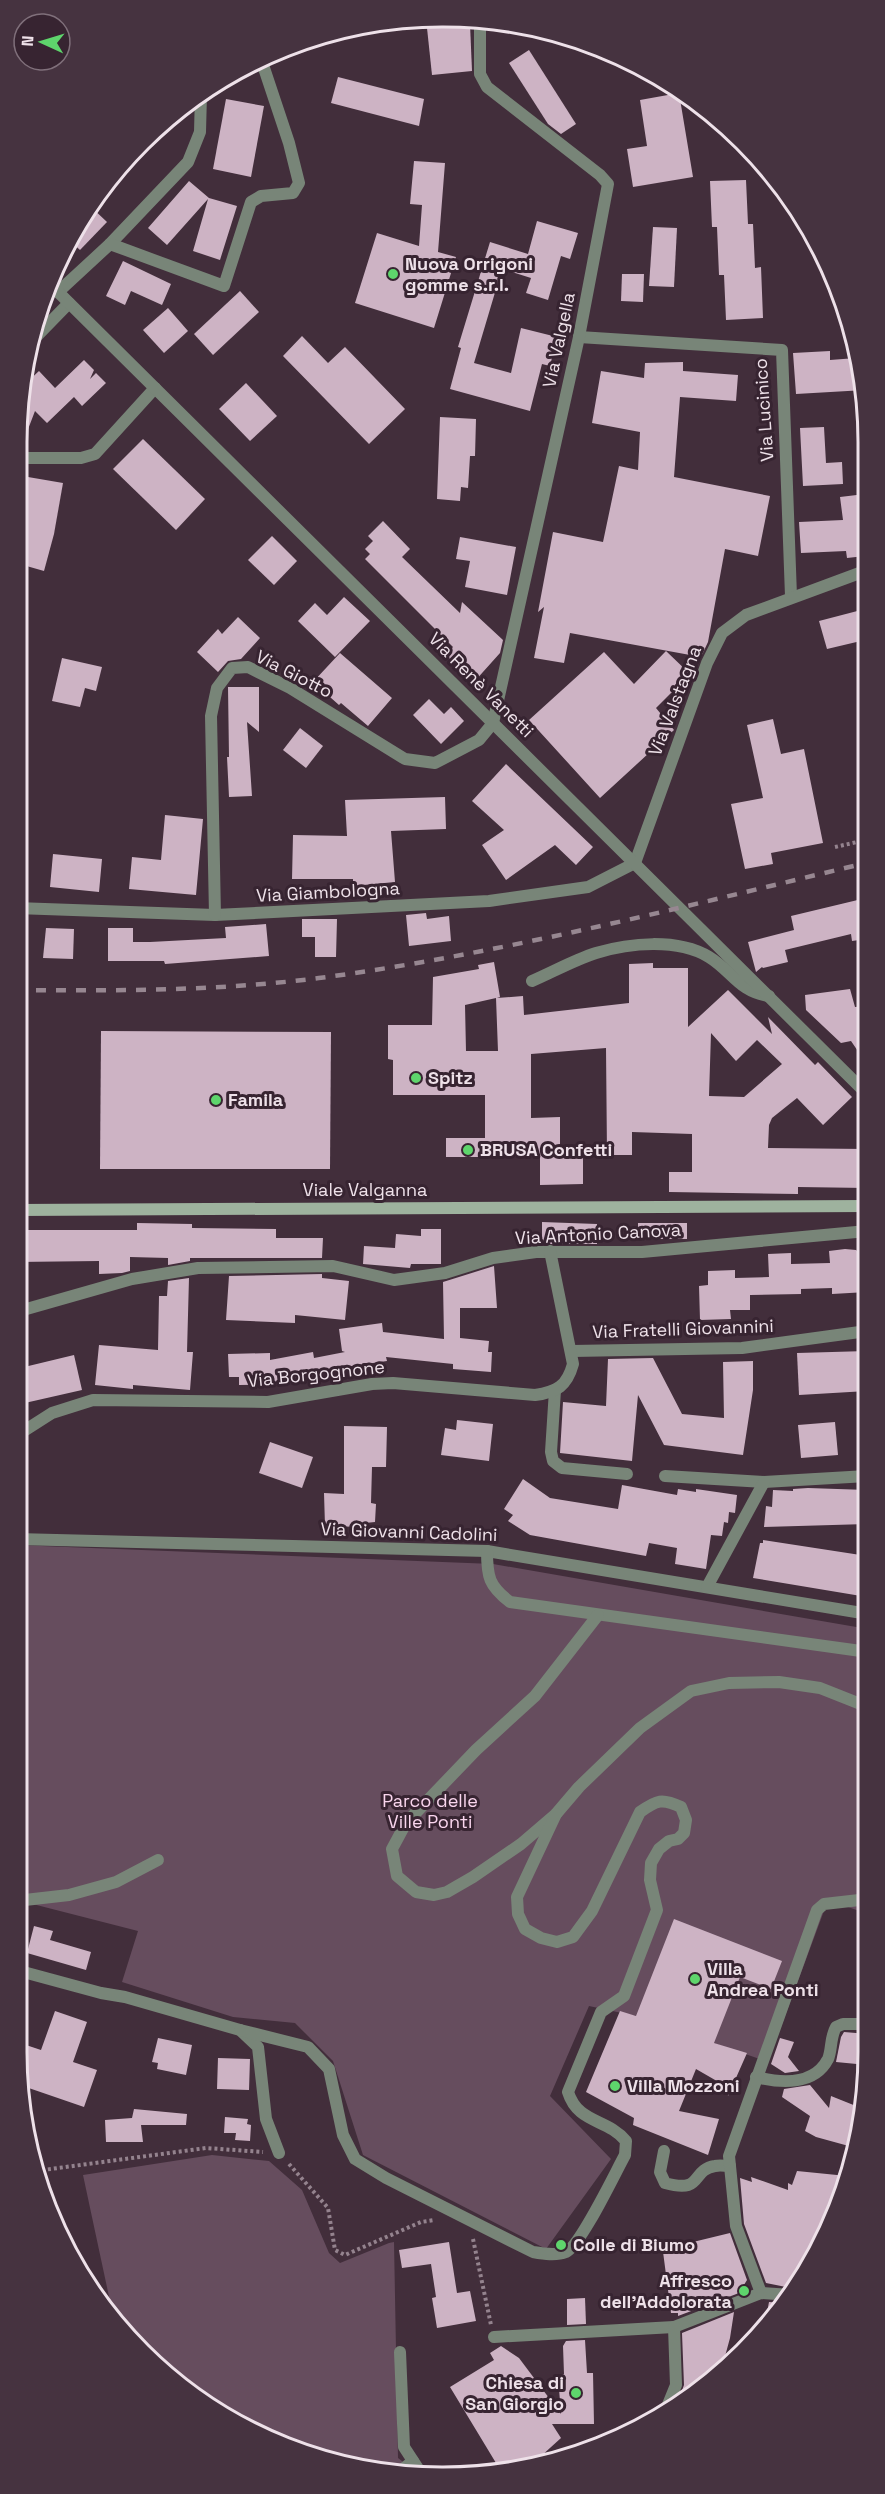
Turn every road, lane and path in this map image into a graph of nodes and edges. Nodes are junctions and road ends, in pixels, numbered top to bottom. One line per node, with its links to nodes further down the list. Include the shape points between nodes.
1 (480, 29): 9 (street, Via Valgella, via 480,74 487,87 608,184)
2 (264, 68): 4 (street, via 300,183 293,193 261,196 251,202 224,286)
3 (201, 105): 4 (street, via 200,132 188,162)
4 (110, 244): 5 (street)
5 (59, 283)
6 (56, 290): 7 (street, Via Renè Vanetti)
7 (69, 303): 8 (street); 10 (street, Via Renè Vanetti)
8 (42, 330)
9 (579, 337): 13 (street, Via Lucinico, via 782,351); 14 (street, Via Valgella)
10 (155, 388): 11 (street, via 95,454 81,458); 14 (street, Via Renè Vanetti)
11 (27, 458)
12 (858, 573): 13 (street, Via Valstagna)
13 (791, 596): 17 (street, Via Valstagna, via 746,615 722,633 707,663)
14 (493, 723): 17 (street, Via Renè Vanetti); 19 (street, Via Giotto, via 479,740 435,763 405,759 290,688 248,667 232,668 217,688 211,717)
15 (858, 842): 16 (path)
16 (835, 847)
17 (635, 863): 19 (street, Via Giambologna, via 588,887 489,901); 21 (street, Via Renè Vanetti)
18 (27, 908): 19 (street, Via Giambologna)
19 (215, 915)
20 (532, 981): 21 (street, via 595,954 629,946 665,945 692,949 710,957 753,994)
21 (769, 996): 22 (street, Via Renè Vanetti)
22 (858, 1084)
23 (858, 1206): 24 (main road, Viale Valganna)
24 (27, 1210)
25 (858, 1232): 26 (street, Via Antonio Canova, via 642,1252)
26 (549, 1251): 27 (street, Via Antonio Canova, via 492,1258 445,1273 394,1280 333,1266 198,1268 132,1279); 29 (street)
27 (27, 1309)
28 (858, 1332): 29 (street, Via Fratelli Giovannini, via 742,1348)
29 (572, 1351): 30 (street, via 569,1380)
30 (555, 1390): 31 (street, Via Borgognone, via 535,1395 393,1383 268,1402 93,1401 52,1413); 32 (street, via 553,1461 562,1468)
31 (27, 1429)
32 (627, 1474)
33 (665, 1476): 35 (street)
34 (858, 1477): 35 (street)
35 (764, 1482): 38 (street)
36 (27, 1539): 37 (street, Via Giovanni Cadolini)
37 (487, 1551): 38 (street, Via Giovanni Cadolini); 40 (street, via 487,1573 496,1591 510,1602)
38 (707, 1587): 39 (street, Via Giovanni Cadolini)
39 (858, 1612)
40 (598, 1615): 41 (street); 43 (street, via 536,1696 476,1750 406,1823 392,1849 397,1876 416,1892 447,1892 511,1851)
41 (858, 1650)
42 (858, 1703): 43 (street, via 820,1688 778,1682 729,1683 691,1691 640,1728)
43 (556, 1814): 49 (street, via 517,1897 518,1914 525,1929 557,1942 573,1937 592,1911 640,1812 654,1802 668,1800 681,1806 686,1820 684,1833 659,1849 651,1863 650,1880 657,1910 624,1996 601,2012 568,2092 572,2105 582,2115 617,2131 626,2141 625,2155 579,2240 567,2252 534,2252 355,2159 342,2135 328,2069 308,2047)
44 (158, 1860): 46 (street, via 117,1882 69,1895)
45 (858, 1899): 50 (street, via 839,1900 817,1910)
46 (27, 1900)
47 (27, 1973): 49 (street)
48 (858, 2024): 50 (street, via 836,2027 828,2059 816,2073 792,2083)
49 (240, 2030): 52 (street, via 258,2047 266,2119)
50 (756, 2077): 53 (street, via 729,2156)
51 (664, 2151): 53 (street, via 660,2172 664,2183 681,2188 692,2185 714,2166)
52 (279, 2153): 54 (path, via 206,2148); 55 (path, via 328,2208 335,2250 345,2255 421,2222)
53 (730, 2166): 57 (street, via 736,2226)
54 (44, 2170)
55 (441, 2219)
56 (470, 2234): 60 (path, via 475,2242)
57 (761, 2293): 58 (street); 59 (street)
58 (779, 2294)
59 (674, 2327): 60 (street); 62 (street, via 676,2385)
60 (494, 2337)
61 (400, 2352): 63 (street, via 404,2448)
62 (670, 2399)
63 (413, 2461): 64 (street); 65 (street)
64 (408, 2465)
65 (416, 2466)

